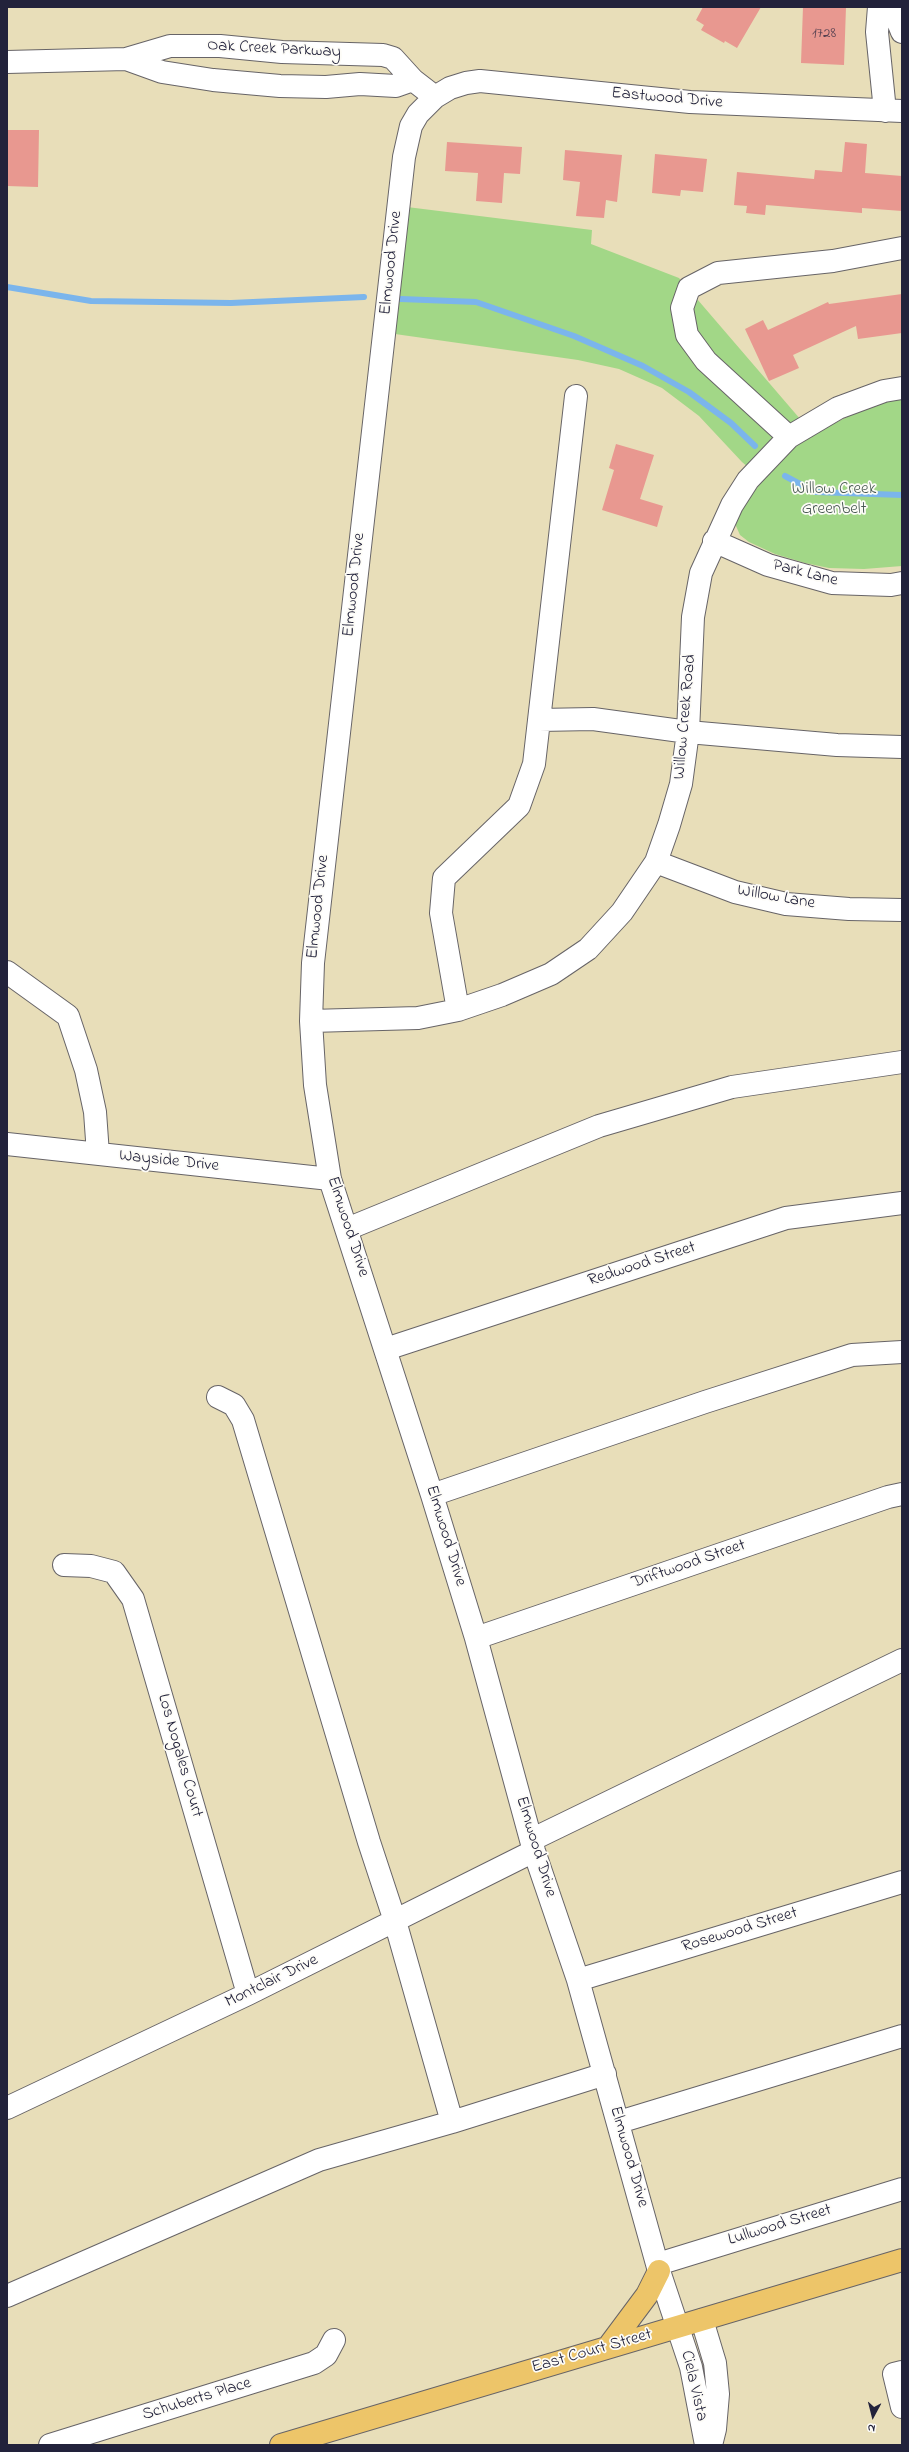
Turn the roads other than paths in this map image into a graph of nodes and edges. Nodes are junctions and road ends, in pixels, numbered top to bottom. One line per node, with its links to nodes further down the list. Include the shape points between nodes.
1 (879, 7): 12 (street, via 877,32)
2 (892, 7): 3 (street)
3 (902, 32)
4 (295, 52): 5 (street, Oak Creek Parkway); 6 (street, Oak Creek Parkway, via 220,46 170,46); 9 (street)
5 (336, 53): 8 (street, Oak Creek Parkway, via 393,58); 10 (street)
6 (126, 59): 7 (street, Oak Creek Parkway); 9 (street, Oak Creek Parkway, via 162,72 213,80)
7 (7, 62)
8 (413, 80): 10 (street, Oak Creek Parkway, via 396,86); 11 (street, Oak Creek Parkway)
9 (293, 86): 10 (street, Oak Creek Parkway)
10 (335, 86)
11 (435, 96): 12 (street, Eastwood Drive, via 466,82 480,81 690,102); 26 (street, Elmwood Drive, via 411,126 404,157 313,963)
12 (894, 111)
13 (902, 248): 16 (street, via 833,261 718,273 689,288 682,308 687,335 706,361)
14 (902, 388): 16 (street, Willow Creek Road, via 884,391 838,408)
15 (576, 396): 19 (street)
16 (789, 438): 17 (street, Willow Creek Road, via 748,480)
17 (714, 541): 18 (street, Park Lane, via 768,565 832,583); 20 (street, Willow Creek Road, via 701,573 693,617)
18 (902, 583)
19 (539, 720): 20 (street, via 593,720); 25 (street, via 534,764 519,806 444,878 441,913)
20 (688, 732): 21 (street, via 837,745); 22 (street, Willow Creek Road, via 681,784)
21 (902, 747)
22 (656, 862): 23 (street, Willow Lane, via 735,892 786,904); 25 (street, Willow Creek Road, via 622,912 588,949 551,974 502,996)
23 (902, 910)
24 (7, 972): 29 (street, via 68,1016 86,1070 95,1112)
25 (458, 1010): 26 (street, Willow Creek Road, via 418,1018)
26 (311, 1022): 30 (street, Elmwood Drive, via 315,1085)
27 (902, 1062): 32 (street, via 732,1087 599,1126)
28 (7, 1144): 29 (street, Wayside Drive)
29 (98, 1154): 30 (street, Wayside Drive)
30 (330, 1179): 32 (street, Elmwood Drive)
31 (902, 1203): 33 (street, Redwood Street, via 786,1218)
32 (347, 1228): 33 (street, Elmwood Drive)
33 (386, 1349): 37 (street, Elmwood Drive)
34 (902, 1352): 37 (street, via 852,1355)
35 (218, 1397): 43 (street, via 234,1405 243,1420)
36 (902, 1494): 39 (street, Driftwood Street)
37 (432, 1495): 39 (street, Elmwood Drive)
38 (64, 1565): 45 (street, Los Nogales Court, via 90,1566 114,1572 133,1599)
39 (476, 1638): 41 (street, Elmwood Drive)
40 (902, 1660): 41 (street, Montclair Drive)
41 (533, 1845): 43 (street, Montclair Drive); 44 (street, Elmwood Drive)
42 (902, 1882): 44 (street, Rosewood Street)
43 (395, 1921): 45 (street, Montclair Drive); 49 (street)
44 (578, 1980): 47 (street, Elmwood Drive)
45 (248, 1994): 48 (street, Montclair Drive)
46 (902, 2036): 50 (street)
47 (605, 2074): 49 (street); 50 (street, Elmwood Drive)
48 (7, 2108)
49 (452, 2122): 54 (street, via 319,2160)
50 (619, 2122): 53 (street, Elmwood Drive)
51 (902, 2189): 53 (street, Lullwood Street)
52 (902, 2260): 55 (main road, East Court Street)
53 (659, 2267): 56 (street, Elmwood Drive); 58 (main road, via 647,2296)
54 (7, 2296)
55 (702, 2320): 56 (main road, East Court Street); 64 (street, Ciela Vista, via 715,2363 718,2394)
56 (677, 2327): 58 (main road, East Court Street); 63 (street, Ciela Vista, via 691,2367)
57 (334, 2340): 61 (street, Schuberts Place, via 326,2355 314,2363)
58 (609, 2346): 62 (main road, East Court Street)
59 (902, 2372): 60 (street, via 894,2374)
60 (902, 2407)
61 (50, 2445)
62 (282, 2445)
63 (706, 2445)
64 (711, 2445)

